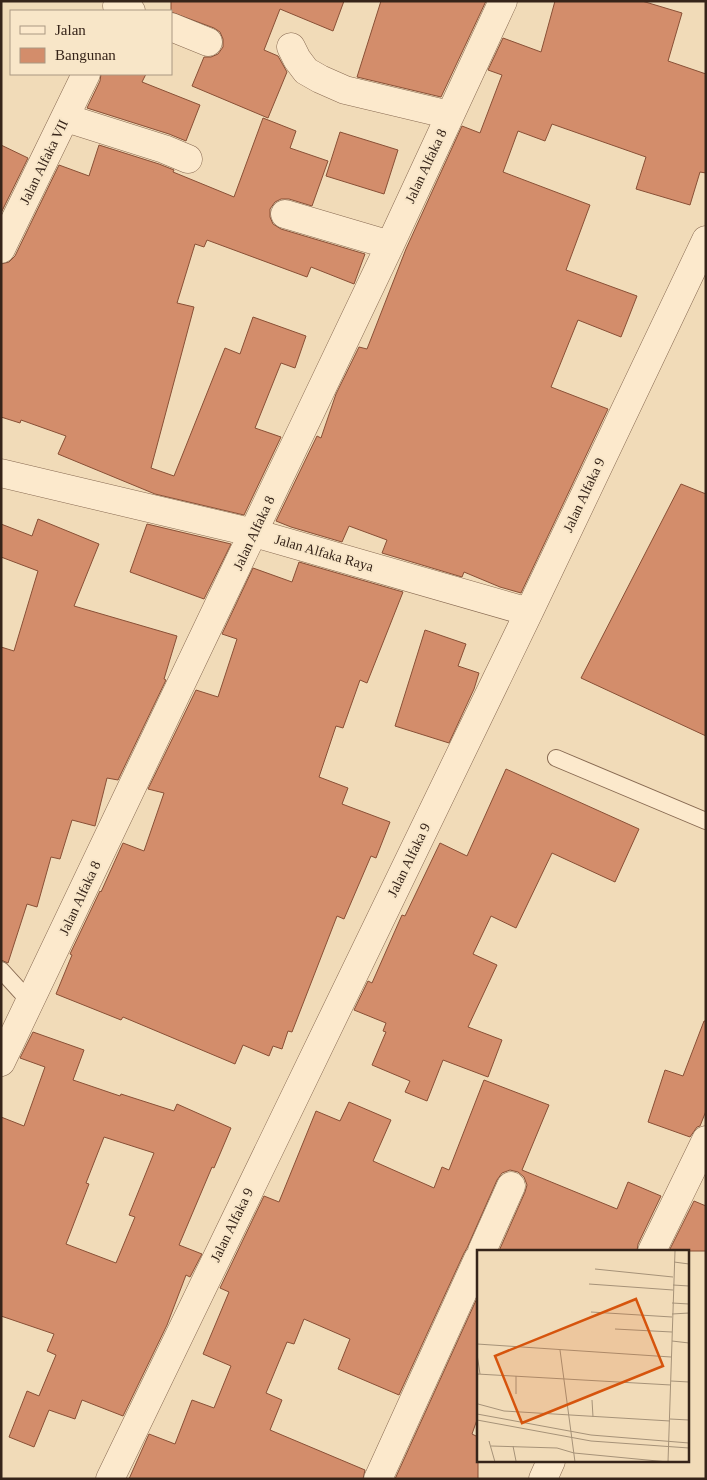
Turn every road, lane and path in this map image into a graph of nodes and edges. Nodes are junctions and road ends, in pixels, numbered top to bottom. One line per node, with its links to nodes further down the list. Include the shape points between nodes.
1 (502, 1): 6 (street, Jalan Alfaka 8)
2 (172, 27): 3 (street)
3 (208, 42)
4 (291, 47): 6 (street, via 306,71 345,90)
5 (86, 75): 7 (street, Jalan Alfaka VII)
6 (450, 115): 11 (street, Jalan Alfaka 8)
7 (66, 118): 8 (street); 12 (street, Jalan Alfaka VII)
8 (188, 159)
9 (285, 214): 11 (street)
10 (706, 240): 15 (street, Jalan Alfaka 9)
11 (390, 245): 14 (street, Jalan Alfaka 8)
12 (1, 249)
13 (1, 473): 14 (street, Jalan Alfaka Raya)
14 (254, 533): 15 (street, Jalan Alfaka Raya); 19 (street, Jalan Alfaka 8)
15 (529, 612): 27 (street, Jalan Alfaka 9)
16 (556, 758): 17 (lane)
17 (706, 821)
18 (1, 970): 19 (lane, via 22,993)
19 (32, 998): 20 (street, Jalan Alfaka 8)
20 (1, 1062)
21 (706, 1140): 24 (street)
22 (511, 1186): 23 (street)
23 (482, 1250)
24 (652, 1250)
25 (477, 1261): 28 (street)
26 (551, 1462): 29 (street)
27 (110, 1479)
28 (378, 1479)
29 (543, 1479)

